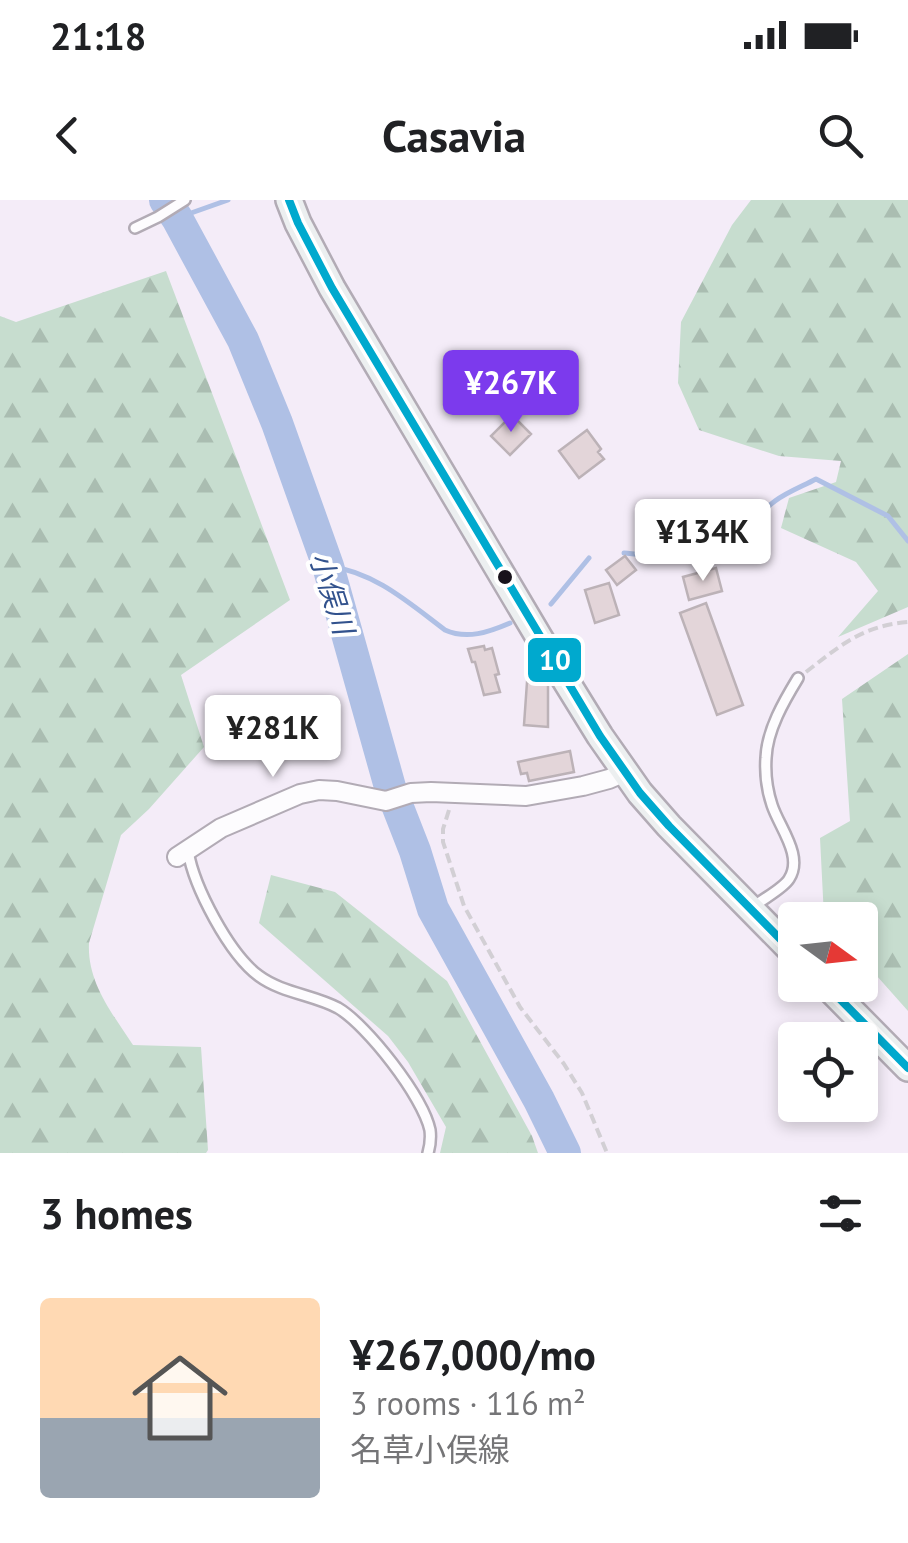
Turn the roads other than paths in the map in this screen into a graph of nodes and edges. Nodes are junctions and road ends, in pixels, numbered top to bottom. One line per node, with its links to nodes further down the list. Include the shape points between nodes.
1 (186, 200): 3 (lane)
2 (289, 200): 5 (main road, via 332,288)
3 (135, 228)
4 (798, 678): 7 (lane, via 782,703 766,754 771,804 794,854 792,873)
5 (626, 772): 6 (street, via 526,796 411,793 386,802 319,790 220,828); 7 (main road)
6 (182, 854): 11 (lane, via 206,905 259,976 339,1009 390,1058 430,1130)
7 (750, 910): 8 (main road)
8 (778, 937)
9 (843, 1002): 10 (main road)
10 (908, 1068)
11 (428, 1153)

